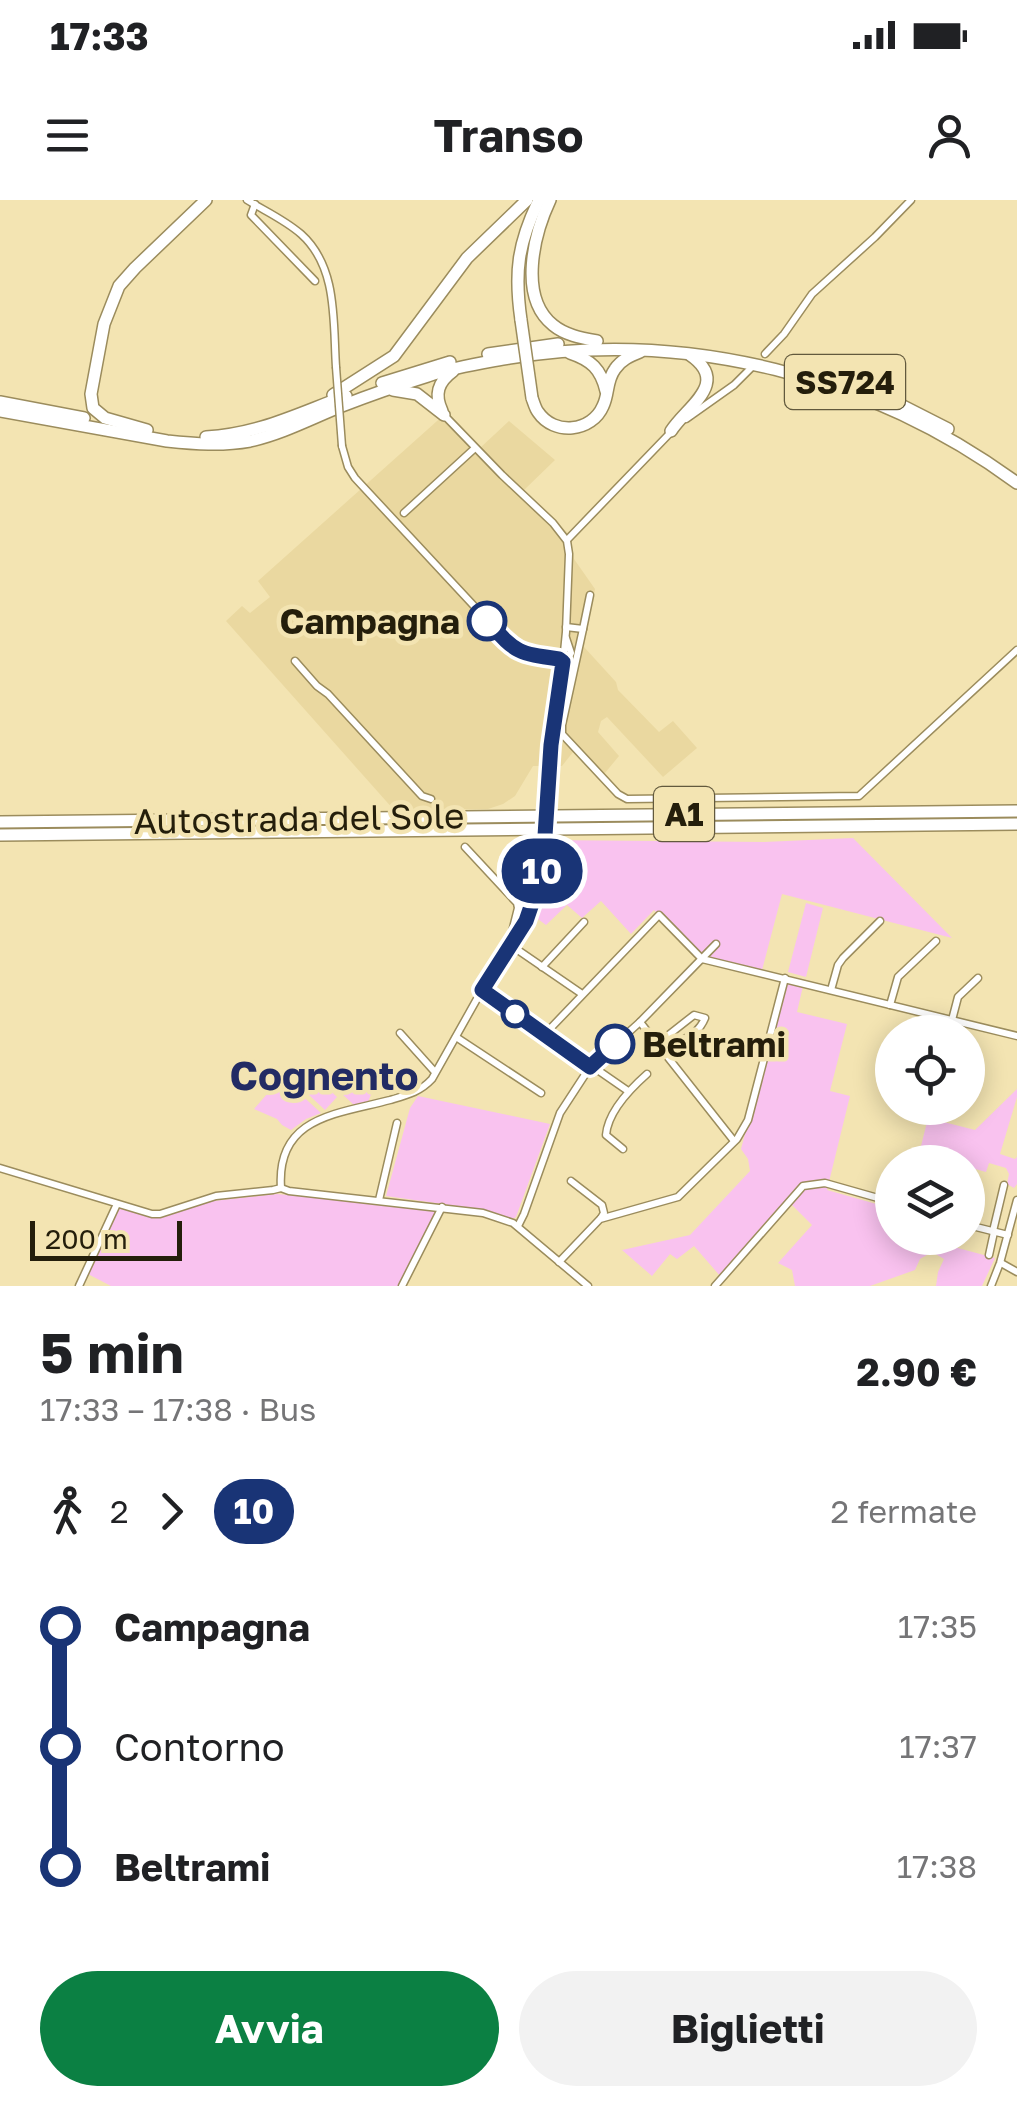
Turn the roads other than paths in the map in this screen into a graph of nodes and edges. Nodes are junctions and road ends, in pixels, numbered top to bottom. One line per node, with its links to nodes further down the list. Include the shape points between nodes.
1 (206, 200): 15 (highway, via 120,286 104,324)
2 (911, 200): 10 (street, via 815,290)
3 (539, 201): 6 (highway, via 536,301 550,323); 14 (highway, bridge, via 519,252 517,290 532,398 546,421 572,428 594,419); 19 (highway, via 467,258 394,356)
4 (251, 202): 5 (street, via 251,215); 32 (street, bridge, via 304,236 327,274 348,467 514,650)
5 (315, 281)
6 (596, 342): 17 (highway, SS724, via 435,365); 23 (highway, SS724, via 709,348 829,376 921,414)
7 (644, 350): 8 (highway, SS724); 9 (highway, SS724); 14 (highway, via 618,364)
8 (561, 351): 11 (highway, SS724); 14 (highway, via 594,364)
9 (686, 353): 21 (highway, via 704,368 707,384); 24 (highway, SS724, via 848,391 953,440)
10 (764, 354)
11 (460, 367): 13 (highway, SS724); 18 (highway, via 440,384)
12 (752, 368): 21 (street)
13 (383, 390): 17 (highway, SS724); 18 (highway, via 417,394)
14 (606, 392)
15 (91, 394): 16 (highway, via 84,405 68,410); 20 (highway, via 99,414)
16 (2, 406): 17 (highway, SS724, via 210,445 261,438); 20 (highway, SS724)
17 (328, 408): 19 (highway, SS724)
18 (444, 415): 22 (street)
19 (290, 420): 20 (highway, SS724, via 210,437)
20 (147, 430)
21 (672, 431): 26 (street)
22 (475, 448): 25 (street); 26 (street)
23 (1017, 473)
24 (1017, 482)
25 (404, 512)
26 (567, 540): 28 (street)
27 (590, 595): 29 (street)
28 (566, 629): 29 (street); 32 (street)
29 (583, 630): 30 (street, via 562,734 628,799 860,796)
30 (1017, 650)
31 (295, 662): 33 (street)
32 (561, 663): 41 (street, bridge, via 543,866)
33 (431, 800)
34 (1017, 810): 35 (highway, Autostrada del Sole / A1)
35 (0, 822)
36 (1017, 824): 37 (highway, Autostrada del Sole / A1)
37 (0, 836)
38 (465, 847): 41 (street, via 516,903)
39 (880, 920): 50 (street, via 838,965)
40 (584, 922): 46 (street)
41 (517, 936): 44 (street)
42 (936, 941): 52 (street, via 898,978)
43 (716, 944): 45 (street)
44 (514, 947): 46 (street); 49 (street)
45 (702, 960): 47 (street); 51 (street, via 658,915); 55 (street)
46 (542, 966): 51 (street)
47 (785, 978): 50 (street); 69 (street, via 748,1120)
48 (978, 978): 54 (street, via 958,997)
49 (482, 990): 58 (street); 59 (street)
50 (831, 990): 52 (street)
51 (582, 994): 58 (street)
52 (890, 1005): 53 (street)
53 (931, 1015)
54 (953, 1015)
55 (640, 1022): 62 (street); 63 (street)
56 (985, 1028): 61 (street)
57 (400, 1034): 64 (street)
58 (545, 1034): 63 (street)
59 (456, 1036): 64 (street); 67 (street)
60 (668, 1036): 60 (street, via 684,1039 705,1018 694,1015); 62 (street)
61 (1017, 1036)
62 (658, 1044): 69 (street)
63 (590, 1067): 66 (street); 81 (street, via 560,1113)
64 (434, 1072): 74 (street, via 412,1094 304,1127 286,1149)
65 (646, 1074): 66 (street)
66 (628, 1092): 70 (street, via 606,1126 606,1135)
67 (541, 1093)
68 (398, 1124): 76 (street)
69 (734, 1142): 80 (street, via 678,1197)
70 (623, 1149)
71 (0, 1168): 78 (street)
72 (571, 1181): 80 (street, via 602,1205)
73 (1004, 1185): 83 (street)
74 (281, 1188): 76 (street); 78 (street, via 216,1196 156,1214)
75 (875, 1197): 92 (street, via 825,1183 803,1186)
76 (378, 1200): 79 (street)
77 (1017, 1200): 84 (street)
78 (116, 1204): 89 (street)
79 (442, 1208): 81 (street); 90 (street)
80 (600, 1219): 86 (street)
81 (518, 1226): 86 (street)
82 (985, 1230): 83 (street)
83 (993, 1232): 84 (street); 85 (street)
84 (1008, 1235): 87 (street)
85 (988, 1255)
86 (559, 1262): 91 (street)
87 (1000, 1263): 88 (street); 93 (street)
88 (1017, 1272)
89 (79, 1286)
90 (402, 1286)
91 (588, 1286)
92 (715, 1286)
93 (991, 1286)

